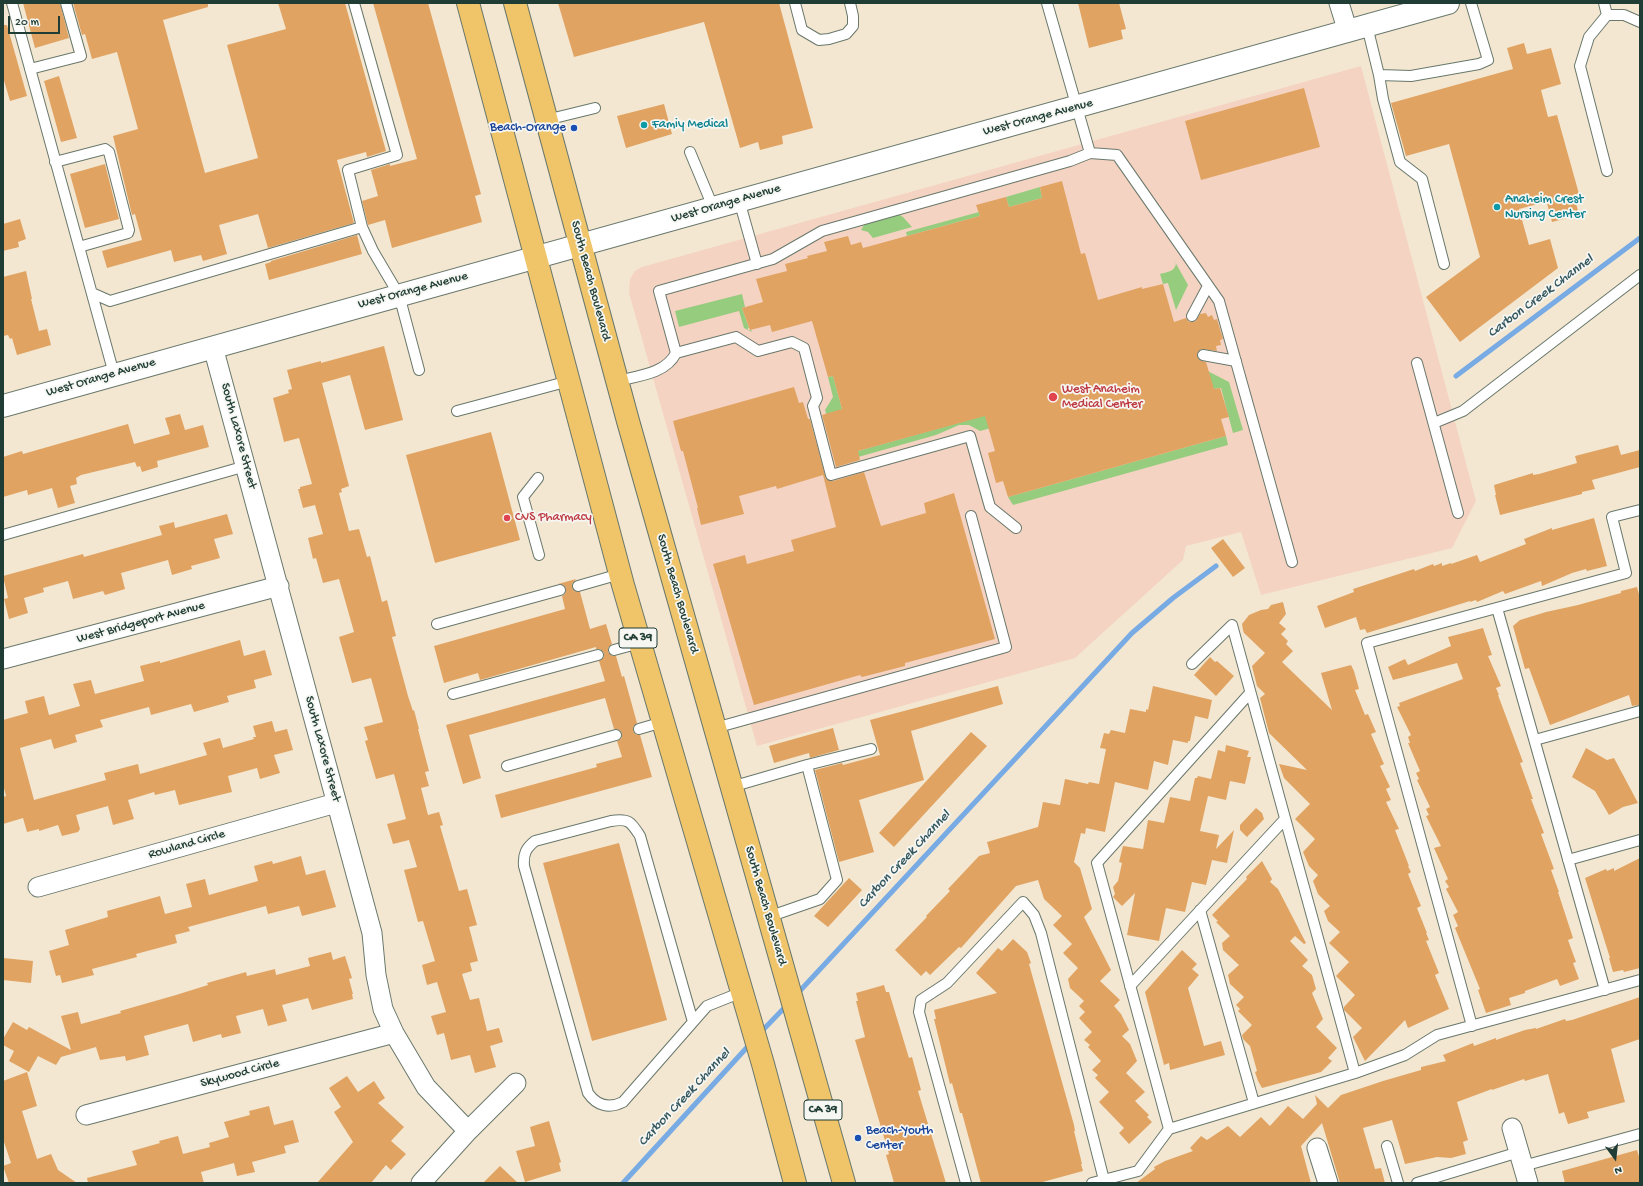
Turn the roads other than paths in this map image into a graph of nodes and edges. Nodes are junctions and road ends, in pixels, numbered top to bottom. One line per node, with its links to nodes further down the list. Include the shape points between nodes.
1 (12, 3): 16 (lane)
2 (66, 3): 16 (lane, via 81,56)
3 (354, 3): 27 (lane, via 397,155 348,170)
4 (468, 3): 30 (main road, CA 39)
5 (515, 3): 20 (main road, South Beach Boulevard / CA 39)
6 (795, 3): 7 (lane, via 802,30 819,40 846,34 853,26)
7 (850, 3)
8 (1047, 3): 18 (lane)
9 (1339, 3): 15 (street)
10 (1448, 3): 15 (street, West Orange Avenue)
11 (1471, 3): 17 (lane, via 1488,60 1479,64 1411,76)
12 (1604, 3): 13 (lane)
13 (1607, 14): 14 (lane, via 1624,15); 24 (lane, via 1589,37 1580,66)
14 (1640, 22)
15 (1357, 29): 17 (lane); 18 (street, West Orange Avenue)
16 (30, 69): 23 (lane)
17 (1379, 74): 32 (lane, via 1400,162 1422,179)
18 (1076, 107): 22 (lane); 25 (street, West Orange Avenue)
19 (595, 108): 20 (lane)
20 (546, 120): 28 (main road, South Beach Boulevard / CA 39)
21 (690, 152): 26 (lane)
22 (1090, 153): 31 (lane, via 1070,161 822,231 773,259); 34 (lane, via 1117,155)
23 (55, 162): 29 (lane); 29 (lane, via 105,149 108,152 130,230 128,233)
24 (1607, 171)
25 (739, 200): 26 (street, West Orange Avenue); 31 (lane)
26 (713, 207): 28 (street, West Orange Avenue)
27 (362, 227): 35 (lane, via 110,301); 36 (lane)
28 (581, 245): 30 (street, West Orange Avenue); 46 (main road, South Beach Boulevard / CA 39)
29 (79, 247): 35 (lane)
30 (536, 258): 36 (street, West Orange Avenue); 45 (main road, CA 39)
31 (757, 264): 39 (lane, via 659,291)
32 (1444, 264)
33 (1640, 275): 49 (lane, via 1463,411)
34 (1208, 286): 37 (lane); 41 (lane, via 1219,301)
35 (92, 293): 44 (lane)
36 (399, 295): 38 (street, West Orange Avenue); 43 (lane)
37 (1192, 316)
38 (213, 347): 44 (street, West Orange Avenue); 50 (street, South Laxore Street)
39 (676, 353): 46 (lane, via 667,366 659,370); 55 (lane, via 736,337 758,351 792,342 804,348 817,398 813,406 831,475 970,436 990,507)
40 (1203, 355): 41 (lane)
41 (1236, 361): 58 (lane)
42 (1417, 363): 49 (lane)
43 (419, 370)
44 (114, 374): 47 (street, West Orange Avenue)
45 (569, 381): 48 (lane); 59 (main road, CA 39)
46 (618, 381): 74 (main road, South Beach Boulevard / CA 39)
47 (3, 406)
48 (457, 411)
49 (1434, 423): 53 (lane)
50 (246, 466): 56 (lane); 60 (street, South Laxore Street)
51 (538, 478): 57 (lane, via 523,497)
52 (1640, 510): 63 (lane, via 1612,518 1626,573)
53 (1458, 513)
54 (971, 516): 74 (lane, via 1006,647)
55 (1016, 528)
56 (3, 535)
57 (539, 555)
58 (1292, 562)
59 (620, 574): 61 (lane); 65 (main road, CA 39)
60 (279, 586): 68 (street, West Bridgeport Avenue); 82 (street, South Laxore Street)
61 (578, 586)
62 (560, 590): 64 (lane)
63 (1497, 608): 77 (lane); 94 (lane, via 1367,643)
64 (437, 624)
65 (640, 643): 66 (lane); 73 (main road, CA 39)
66 (614, 650)
67 (598, 655): 71 (lane)
68 (3, 659)
69 (1192, 664): 70 (lane, via 1232,626)
70 (1250, 693): 83 (lane); 90 (lane, via 1097,863)
71 (453, 694)
72 (1640, 711): 77 (lane)
73 (663, 722): 75 (lane); 92 (main road, CA 39)
74 (715, 728): 81 (main road, South Beach Boulevard / CA 39)
75 (638, 729)
76 (616, 736): 80 (lane)
77 (1535, 740): 85 (lane)
78 (871, 749): 79 (lane)
79 (807, 765): 81 (lane); 88 (lane, via 838,880 820,899)
80 (507, 766)
81 (731, 787): 88 (main road, South Beach Boulevard / CA 39)
82 (336, 803): 86 (street, Rowland Circle); 95 (street, South Laxore Street, via 372,932 376,975 383,1009)
83 (1285, 819): 87 (lane); 96 (lane)
84 (1640, 840): 85 (lane)
85 (1568, 860): 91 (lane)
86 (38, 887)
87 (1200, 910): 90 (lane); 98 (lane)
88 (768, 917): 110 (main road, South Beach Boulevard / CA 39)
89 (1640, 980): 91 (lane)
90 (1130, 986): 101 (lane)
91 (1606, 990): 94 (lane)
92 (742, 992): 93 (lane, via 707,1006); 109 (main road, CA 39)
93 (693, 1022): 93 (lane, via 623,1102 608,1107 593,1100 588,1093 524,866 523,858 527,847 535,841 611,821 623,819 633,824 640,836)
94 (1472, 1026): 96 (lane, via 1437,1035 1405,1055)
95 (394, 1033): 99 (street, Skywood Circle); 102 (street, South Laxore Street, via 426,1087)
96 (1354, 1074): 98 (lane)
97 (516, 1083): 102 (street)
98 (1254, 1103): 101 (lane)
99 (86, 1115)
100 (1512, 1128): 106 (street)
101 (1168, 1129): 107 (lane, via 1138,1171)
102 (468, 1131): 108 (street)
103 (1640, 1134): 106 (lane)
104 (1387, 1146): 114 (lane)
105 (1317, 1148): 113 (street)
106 (1523, 1167): 115 (lane)
107 (1104, 1180): 111 (lane, via 1041,933 1034,915 1023,902 947,983 921,1000 919,1012); 112 (lane)
108 (421, 1183)
109 (795, 1183)
110 (844, 1183)
111 (966, 1183)
112 (1092, 1183)
113 (1328, 1183)
114 (1398, 1183)
115 (1417, 1183)

